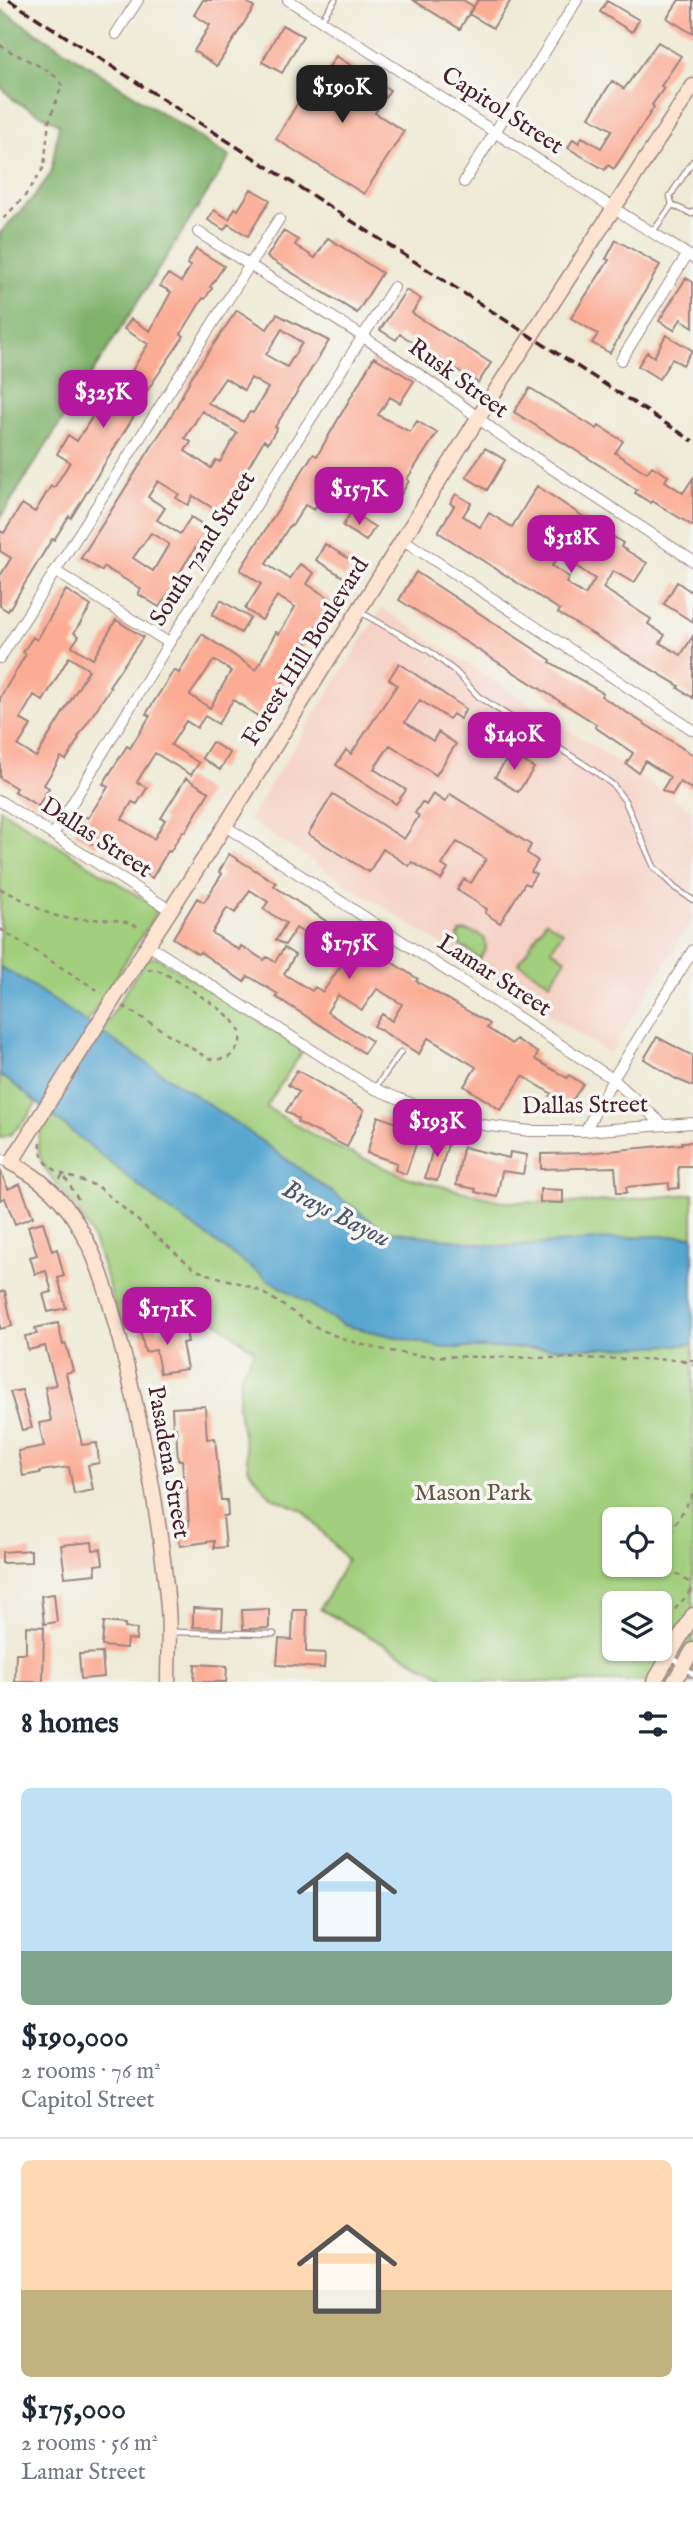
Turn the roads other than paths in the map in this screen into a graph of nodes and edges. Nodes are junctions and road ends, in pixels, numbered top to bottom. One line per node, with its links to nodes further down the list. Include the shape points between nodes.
1 (138, 0): 6 (street)
2 (288, 0): 5 (street, Capitol Street)
3 (335, 0): 5 (lane)
4 (577, 0): 8 (street)
5 (321, 21): 8 (street, Capitol Street)
6 (116, 34)
7 (693, 86): 12 (street, Forest Hill Boulevard)
8 (494, 130): 10 (street); 12 (street, Capitol Street)
9 (693, 160): 11 (lane, via 670,196)
10 (464, 182)
11 (673, 205): 13 (lane); 16 (lane)
12 (614, 211): 16 (street, Capitol Street); 22 (street, Forest Hill Boulevard)
13 (693, 212)
14 (279, 219): 18 (street)
15 (198, 232): 18 (street, Rusk Street)
16 (652, 233): 17 (street, Capitol Street)
17 (690, 257): 21 (street)
18 (249, 265): 20 (street, Rusk Street); 25 (street)
19 (394, 288): 20 (street, South 72nd Street)
20 (362, 337): 22 (street, Rusk Street); 27 (street, South 72nd Street)
21 (621, 360)
22 (478, 418): 23 (street, Forest Hill Boulevard); 24 (street, Rusk Street)
23 (402, 539): 26 (street, Forest Hill Boulevard); 29 (street)
24 (693, 561)
25 (55, 571): 27 (street); 28 (street)
26 (358, 611): 31 (street, Forest Hill Boulevard); 33 (lane, via 429,651 479,697 612,785 625,801 654,867)
27 (169, 643): 32 (street, South 72nd Street)
28 (0, 657)
29 (693, 730)
30 (0, 801): 32 (street, Dallas Street)
31 (225, 825): 34 (street, Forest Hill Boulevard); 38 (street, Lamar Street)
32 (53, 835): 34 (street, Dallas Street)
33 (693, 900)
34 (170, 910): 35 (street, Forest Hill Boulevard)
35 (151, 941): 39 (street, Dallas Street); 43 (street, Forest Hill Boulevard, bridge, via 37,1133)
36 (693, 950): 38 (street)
37 (401, 1052): 39 (lane)
38 (613, 1079): 41 (street, Lamar Street); 42 (street)
39 (375, 1089): 42 (street, Dallas Street, via 425,1110 483,1125)
40 (693, 1123): 41 (street, Dallas Street)
41 (662, 1125): 42 (street, Dallas Street)
42 (585, 1131)
43 (5, 1161): 45 (street, Pasadena Street, via 47,1185 72,1216 107,1294 138,1409 154,1493)
44 (693, 1615): 47 (street)
45 (168, 1632): 46 (lane); 52 (street, Pasadena Street)
46 (274, 1634)
47 (672, 1649)
48 (693, 1650): 51 (street)
49 (672, 1658): 51 (lane)
50 (665, 1661): 53 (street)
51 (688, 1669): 54 (street)
52 (168, 1682)
53 (654, 1682)
54 (674, 1682)

